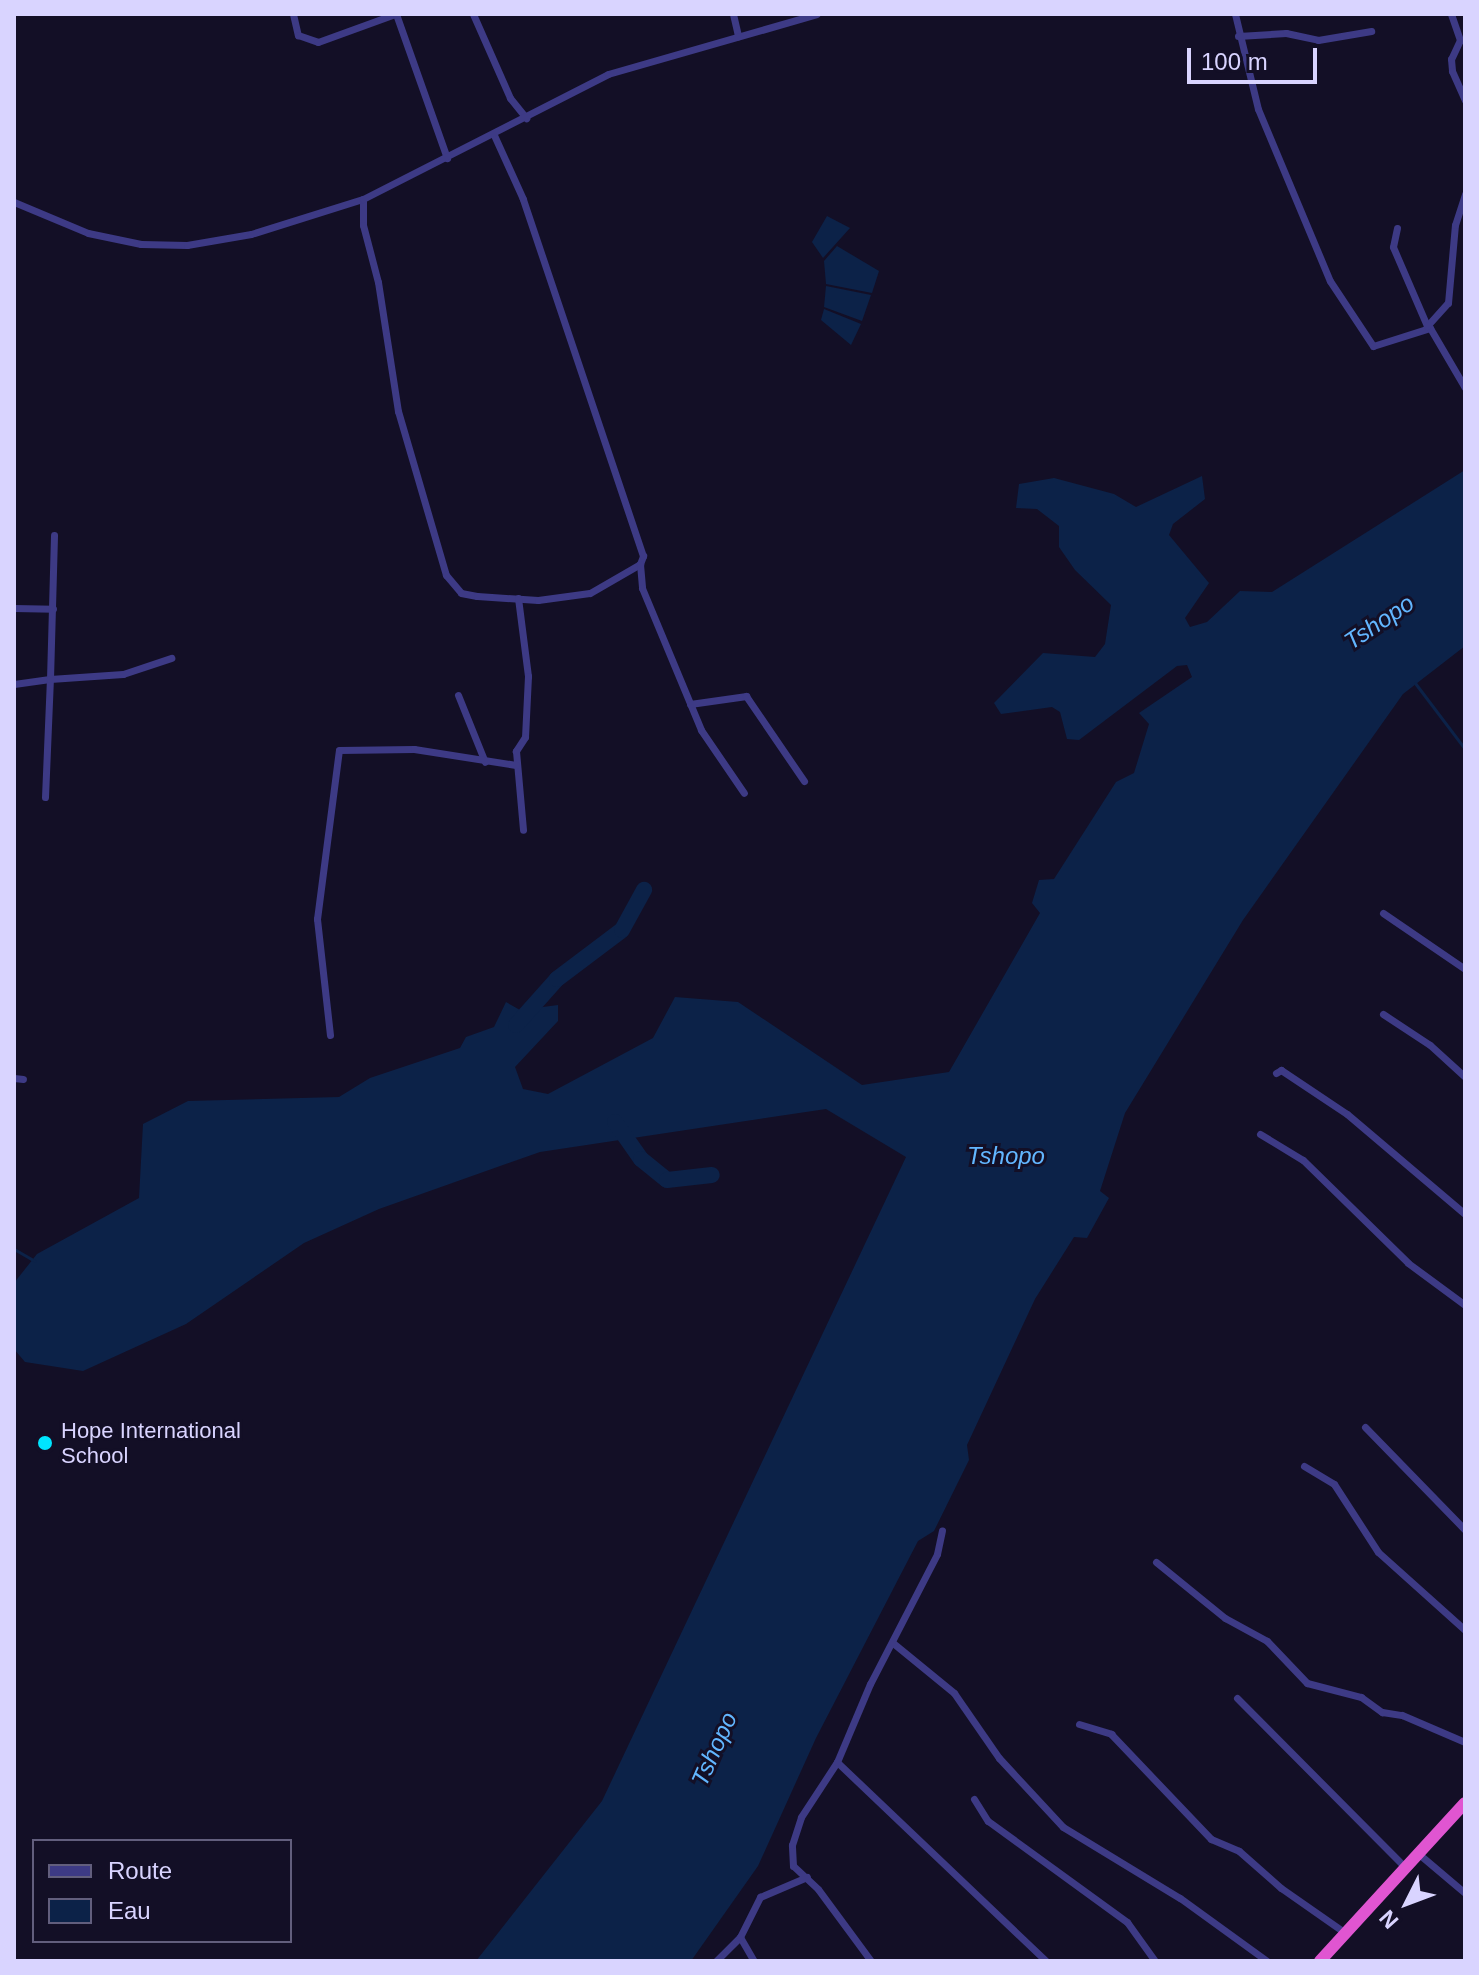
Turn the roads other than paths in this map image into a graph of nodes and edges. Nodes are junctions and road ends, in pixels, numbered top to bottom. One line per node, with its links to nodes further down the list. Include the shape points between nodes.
1 (293, 14): 2 (street, via 298,35 318,42)
2 (396, 14): 14 (street)
3 (473, 14): 12 (street, via 510,98)
4 (733, 14): 9 (street)
5 (817, 14): 9 (street)
6 (1235, 14): 10 (street)
7 (1451, 14): 11 (street, via 1460,40 1452,71)
8 (1371, 31): 10 (street, via 1318,40 1286,33)
9 (738, 36): 12 (street, via 608,74)
10 (1238, 36): 19 (street, via 1271,147 1330,281 1357,323 1373,346)
11 (1465, 100)
12 (526, 118): 13 (street)
13 (494, 135): 14 (street); 22 (street, via 523,199 643,556)
14 (447, 158): 16 (street)
15 (1465, 194): 19 (street, via 1455,225 1448,303)
16 (363, 199): 17 (street, via 251,234 162,247 88,233); 23 (street, via 363,225 378,282 398,411 446,575 461,593)
17 (14, 202)
18 (1397, 228): 19 (street, via 1393,247)
19 (1427, 326): 20 (street)
20 (1465, 388)
21 (54, 535): 25 (street)
22 (640, 564): 23 (street, via 590,593); 30 (street, via 642,588)
23 (518, 598): 32 (street, via 528,676 525,737 516,751)
24 (14, 608): 25 (street)
25 (53, 609): 27 (street)
26 (171, 658): 27 (street, via 123,674)
27 (50, 679): 28 (street); 35 (street)
28 (14, 684)
29 (458, 695): 31 (street)
30 (690, 704): 33 (street, via 746,696); 34 (street, via 701,730)
31 (485, 762): 32 (street); 40 (street, via 414,749 339,750 317,919)
32 (516, 765): 36 (street)
33 (804, 781)
34 (744, 793)
35 (45, 797)
36 (523, 830)
37 (1383, 913): 38 (street)
38 (1465, 969)
39 (1383, 1014): 42 (street, via 1430,1045)
40 (330, 1035)
41 (1276, 1073): 44 (street, via 1281,1070 1327,1099 1425,1175)
42 (1465, 1077)
43 (1260, 1134): 45 (street, via 1303,1160 1408,1263)
44 (1465, 1214)
45 (1465, 1305)
46 (1365, 1427): 48 (street)
47 (1304, 1466): 51 (street, via 1334,1484 1378,1552)
48 (1465, 1530)
49 (942, 1531): 52 (street)
50 (1156, 1562): 55 (street, via 1225,1618 1267,1641 1307,1683 1361,1697 1377,1710)
51 (1465, 1630)
52 (893, 1643): 56 (street); 70 (street, via 954,1693 990,1747 1063,1827 1180,1898)
53 (1237, 1698): 60 (street)
54 (1079, 1724): 63 (street, via 1111,1734 1211,1839 1239,1851)
55 (1465, 1742)
56 (837, 1762): 61 (street, via 816,1790 793,1841 793,1866); 68 (street)
57 (974, 1799): 69 (street, via 988,1821 1127,1922)
58 (1465, 1803): 59 (highway)
59 (1420, 1855): 60 (highway); 62 (street)
60 (1406, 1868): 63 (highway)
61 (807, 1877): 64 (street, via 760,1897); 67 (street)
62 (1465, 1893)
63 (1344, 1932): 71 (highway)
64 (740, 1937): 65 (street); 66 (street)
65 (716, 1961)
66 (754, 1961)
67 (871, 1961)
68 (1046, 1961)
69 (1155, 1961)
70 (1267, 1961)
71 (1320, 1961)

